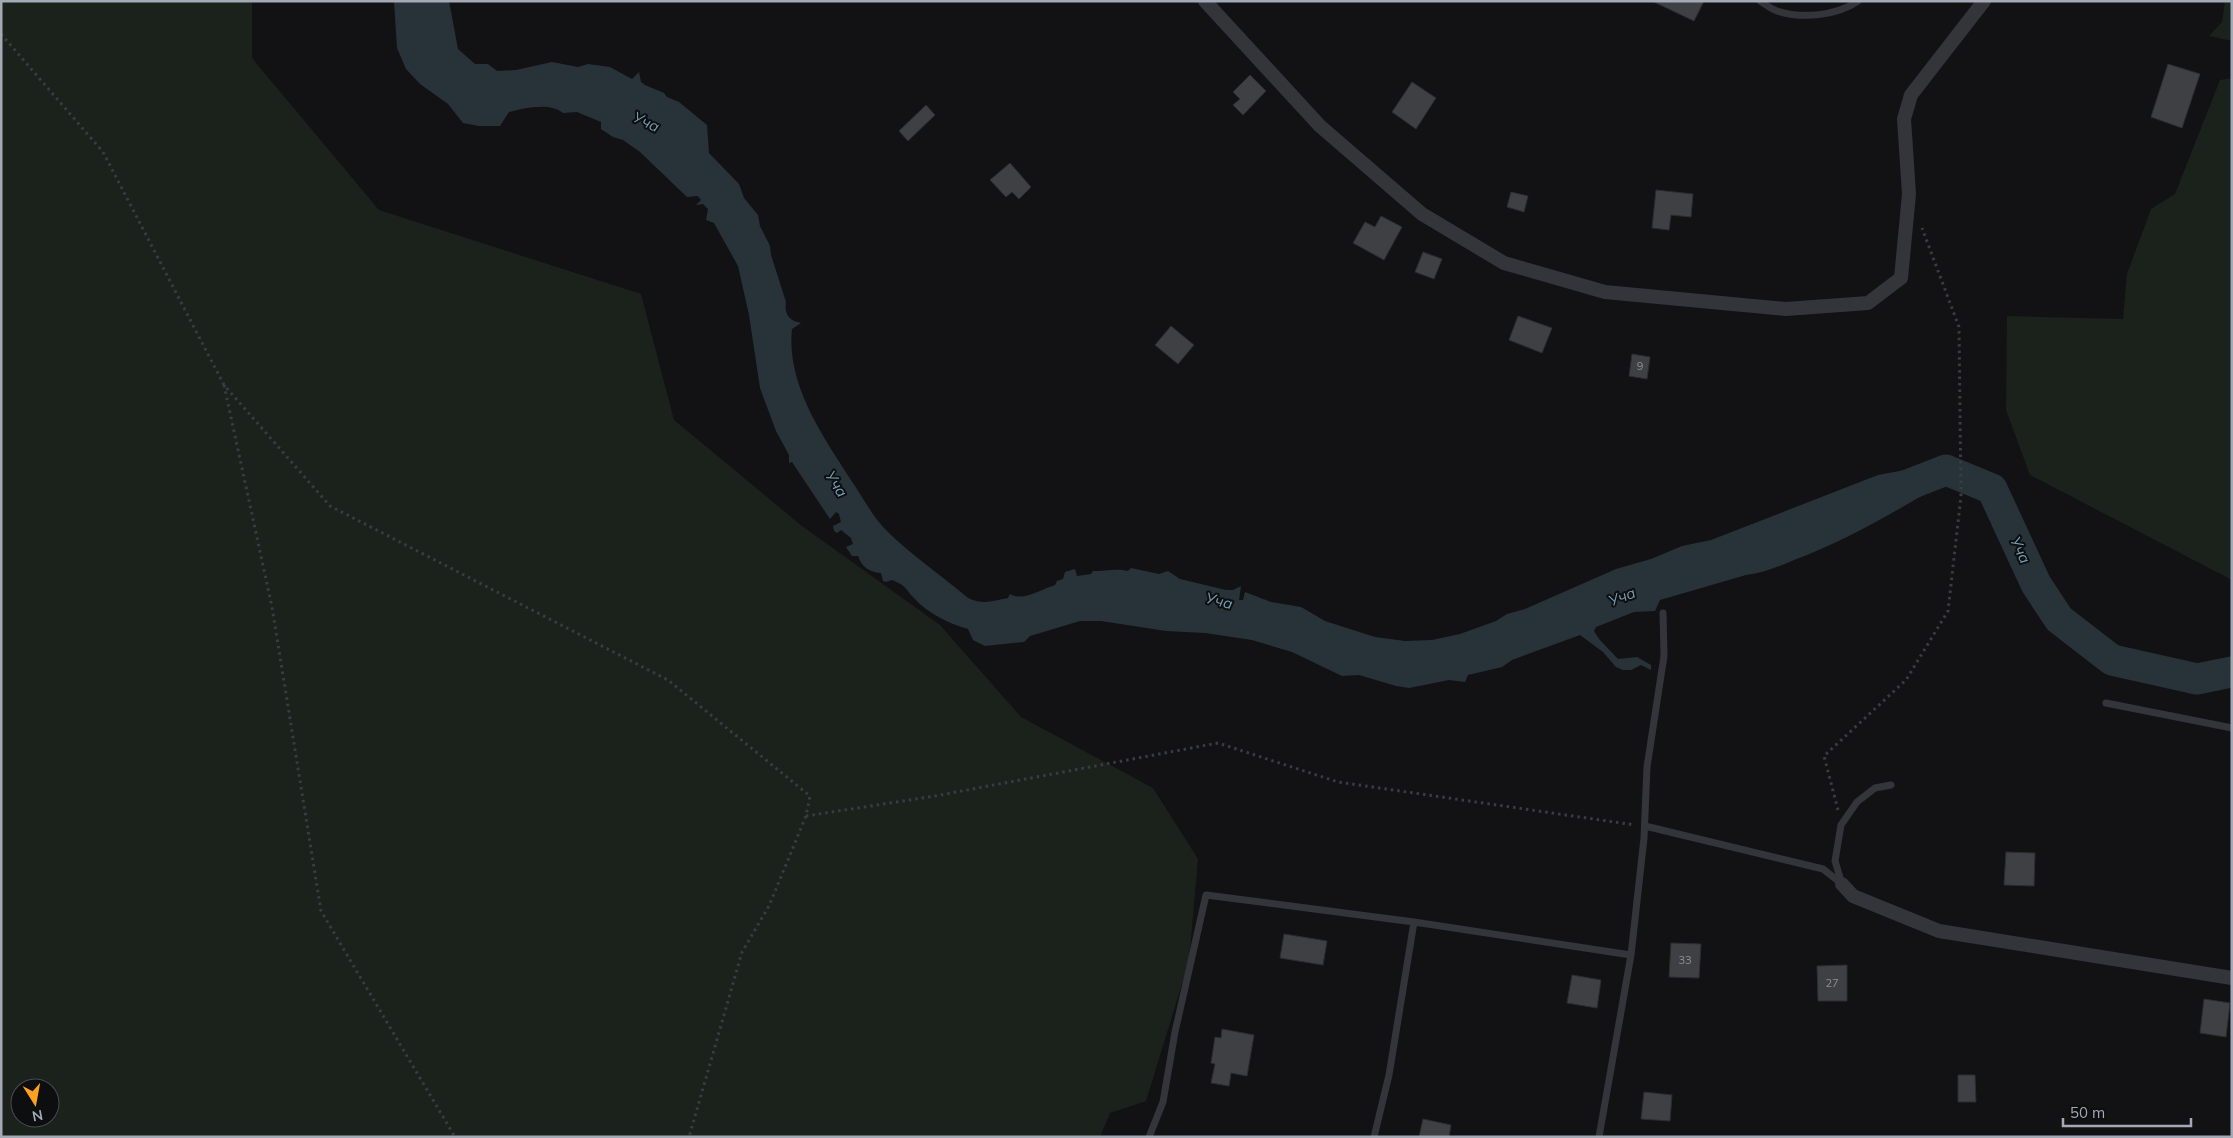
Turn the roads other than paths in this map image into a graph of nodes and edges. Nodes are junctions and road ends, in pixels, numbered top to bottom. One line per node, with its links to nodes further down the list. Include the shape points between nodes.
1 (1205, 1): 4 (street, via 1320,126 1422,214 1504,263 1604,292 1786,309 1868,303 1901,278 1909,194 1904,119 1911,96)
2 (1760, 1): 3 (lane, via 1777,11 1809,15 1833,13)
3 (1858, 1)
4 (1984, 1)
5 (1663, 614): 9 (lane, via 1664,656 1647,767)
6 (2106, 703): 7 (lane)
7 (2232, 728)
8 (1891, 785): 10 (lane, via 1875,788 1857,802 1841,825 1835,861)
9 (1645, 826): 10 (lane, via 1823,869); 12 (lane)
10 (1842, 884): 13 (street, via 1853,896 1939,931)
11 (1414, 922): 12 (lane); 14 (lane, via 1206,896 1163,1102); 15 (lane, via 1389,1075)
12 (1631, 955): 16 (lane)
13 (2232, 978)
14 (1149, 1137)
15 (1374, 1137)
16 (1599, 1137)

